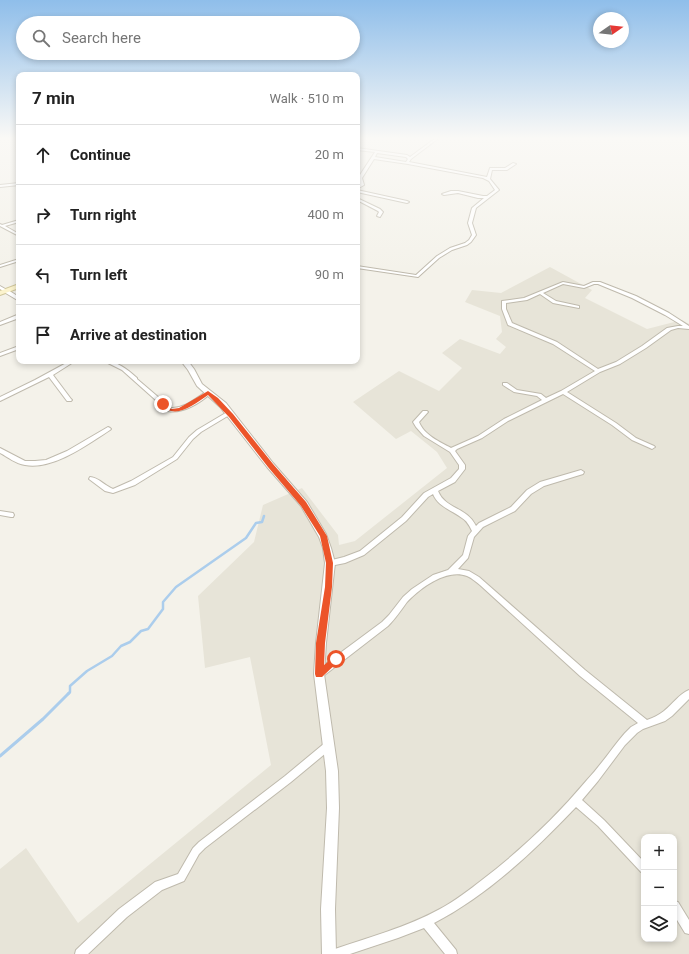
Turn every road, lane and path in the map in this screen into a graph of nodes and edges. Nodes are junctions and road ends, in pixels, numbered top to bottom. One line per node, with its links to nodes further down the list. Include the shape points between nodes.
1 (490, 182): 6 (street, via 496,190)
2 (16, 184): 3 (street)
3 (0, 186)
4 (360, 191): 8 (street)
5 (444, 194): 6 (street, via 459,191)
6 (488, 197): 15 (street, via 474,208 470,223 474,235 470,241 445,252 418,275)
7 (360, 200): 9 (street, via 380,210)
8 (407, 202)
9 (379, 216)
10 (16, 222): 11 (street)
11 (1, 226): 12 (street)
12 (16, 234)
13 (16, 261): 14 (street)
14 (0, 266)
15 (360, 268)
16 (16, 286): 17 (main road)
17 (1, 289): 19 (street)
18 (542, 294): 20 (street, via 555,302); 23 (street, via 563,283 586,287 599,283 634,297); 29 (street, via 504,302 509,323 555,343)
19 (16, 297)
20 (577, 307)
21 (16, 317): 22 (street)
22 (0, 324)
23 (689, 328): 29 (street, via 668,329 618,363)
24 (16, 348): 25 (street)
25 (0, 355)
26 (68, 364): 30 (street)
27 (112, 364): 33 (street, via 124,370 170,410 181,409)
28 (187, 364): 33 (street, via 199,385)
29 (598, 371): 32 (street)
30 (50, 375): 34 (street); 35 (street)
31 (505, 384): 36 (street, via 516,391 538,395)
32 (563, 392): 36 (street); 40 (street, via 634,439)
33 (208, 393): 38 (street)
34 (0, 399)
35 (68, 400)
36 (546, 401): 42 (street, via 506,420)
37 (425, 412): 42 (street, via 416,422 417,426)
38 (229, 413): 44 (street, via 199,431 174,458 133,483 113,491); 49 (street, via 270,466 304,504 323,536)
39 (108, 430): 41 (street, via 74,450 40,463 22,462)
40 (652, 447)
41 (0, 450)
42 (452, 451): 45 (street, via 462,469 453,480)
43 (580, 472): 48 (street, via 542,484 529,492 513,509)
44 (92, 479)
45 (434, 490): 48 (street, via 440,502 464,514 471,520); 49 (street, via 404,519 362,553)
46 (0, 512): 47 (street)
47 (11, 515)
48 (475, 530): 50 (street, via 466,556)
49 (330, 563): 51 (street)
50 (450, 572): 51 (street, via 418,588 385,624); 53 (street, via 463,572 477,579 557,652)
51 (319, 674): 54 (street)
52 (689, 694): 53 (street, via 662,717)
53 (646, 724): 55 (street, via 634,731)
54 (329, 745): 60 (street, via 202,844 182,878 159,886 123,912); 61 (street, via 333,808 328,909)
55 (575, 800): 56 (street, via 602,823); 58 (street, via 514,861 457,904)
56 (641, 866)
57 (677, 911): 59 (street)
58 (426, 922): 62 (street); 63 (street)
59 (689, 929)
60 (80, 954)
61 (329, 954)
62 (334, 954)
63 (452, 954)

